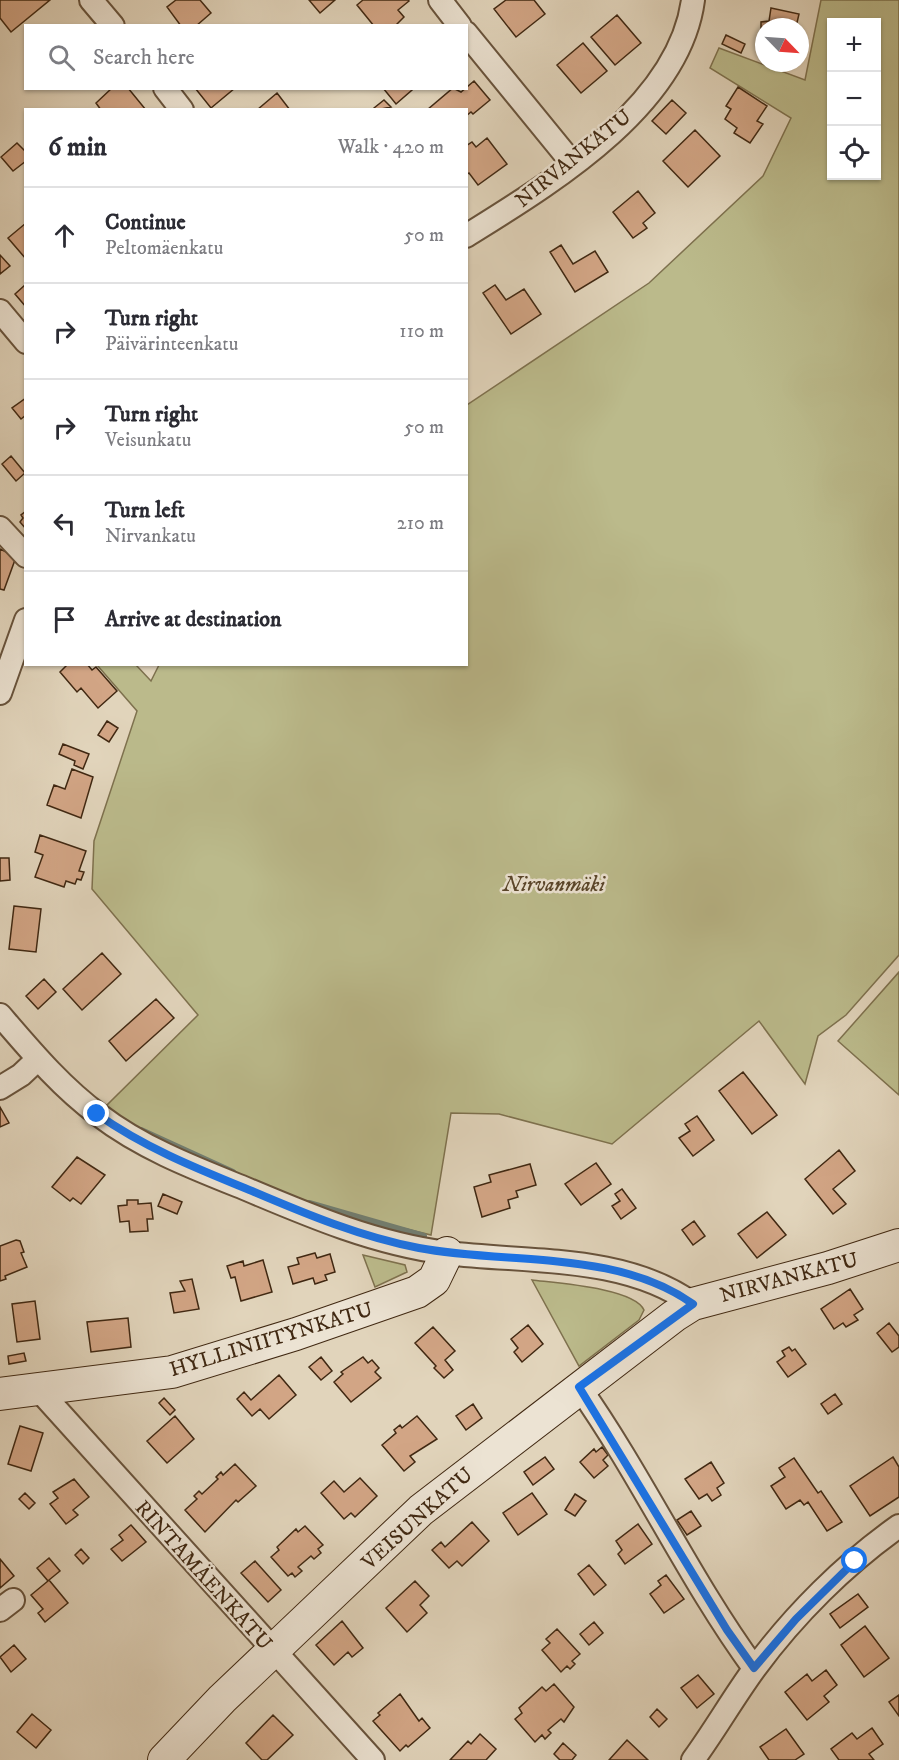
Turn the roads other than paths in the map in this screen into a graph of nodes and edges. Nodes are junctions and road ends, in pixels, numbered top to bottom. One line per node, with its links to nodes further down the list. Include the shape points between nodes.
1 (91, 0): 4 (street)
2 (440, 0): 5 (street)
3 (693, 0): 9 (street, NIRVANKATU, via 686,28 667,68 636,108)
4 (110, 24)
5 (458, 24)
6 (468, 35): 9 (street)
7 (167, 90): 8 (street)
8 (180, 108)
9 (573, 164): 10 (street, NIRVANKATU)
10 (468, 235)
11 (0, 311): 12 (street)
12 (24, 340)
13 (0, 528): 14 (street)
14 (24, 554)
15 (24, 626): 16 (street)
16 (0, 693)
17 (0, 1015): 18 (street, NIRVANKATU)
18 (38, 1059): 19 (street); 21 (street, NIRVANKATU, via 97,1114 160,1152 330,1223)
19 (0, 1088)
20 (899, 1245): 22 (street, NIRVANKATU)
21 (447, 1253): 22 (street, NIRVANKATU, via 612,1271 662,1286); 24 (street, HYLLINIITYNKATU, via 434,1280 417,1292 341,1319 172,1372)
22 (693, 1304): 23 (street, VEISUNKATU)
23 (579, 1387): 27 (street, VEISUNKATU, via 421,1510); 28 (street)
24 (38, 1389): 25 (street, HYLLINIITYNKATU); 27 (street, RINTAMÄENKATU)
25 (0, 1394)
26 (899, 1526): 28 (street, via 833,1581)
27 (272, 1651): 29 (street, VEISUNKATU); 30 (street, RINTAMÄENKATU)
28 (754, 1668): 31 (street)
29 (164, 1760)
30 (373, 1760)
31 (693, 1760)

